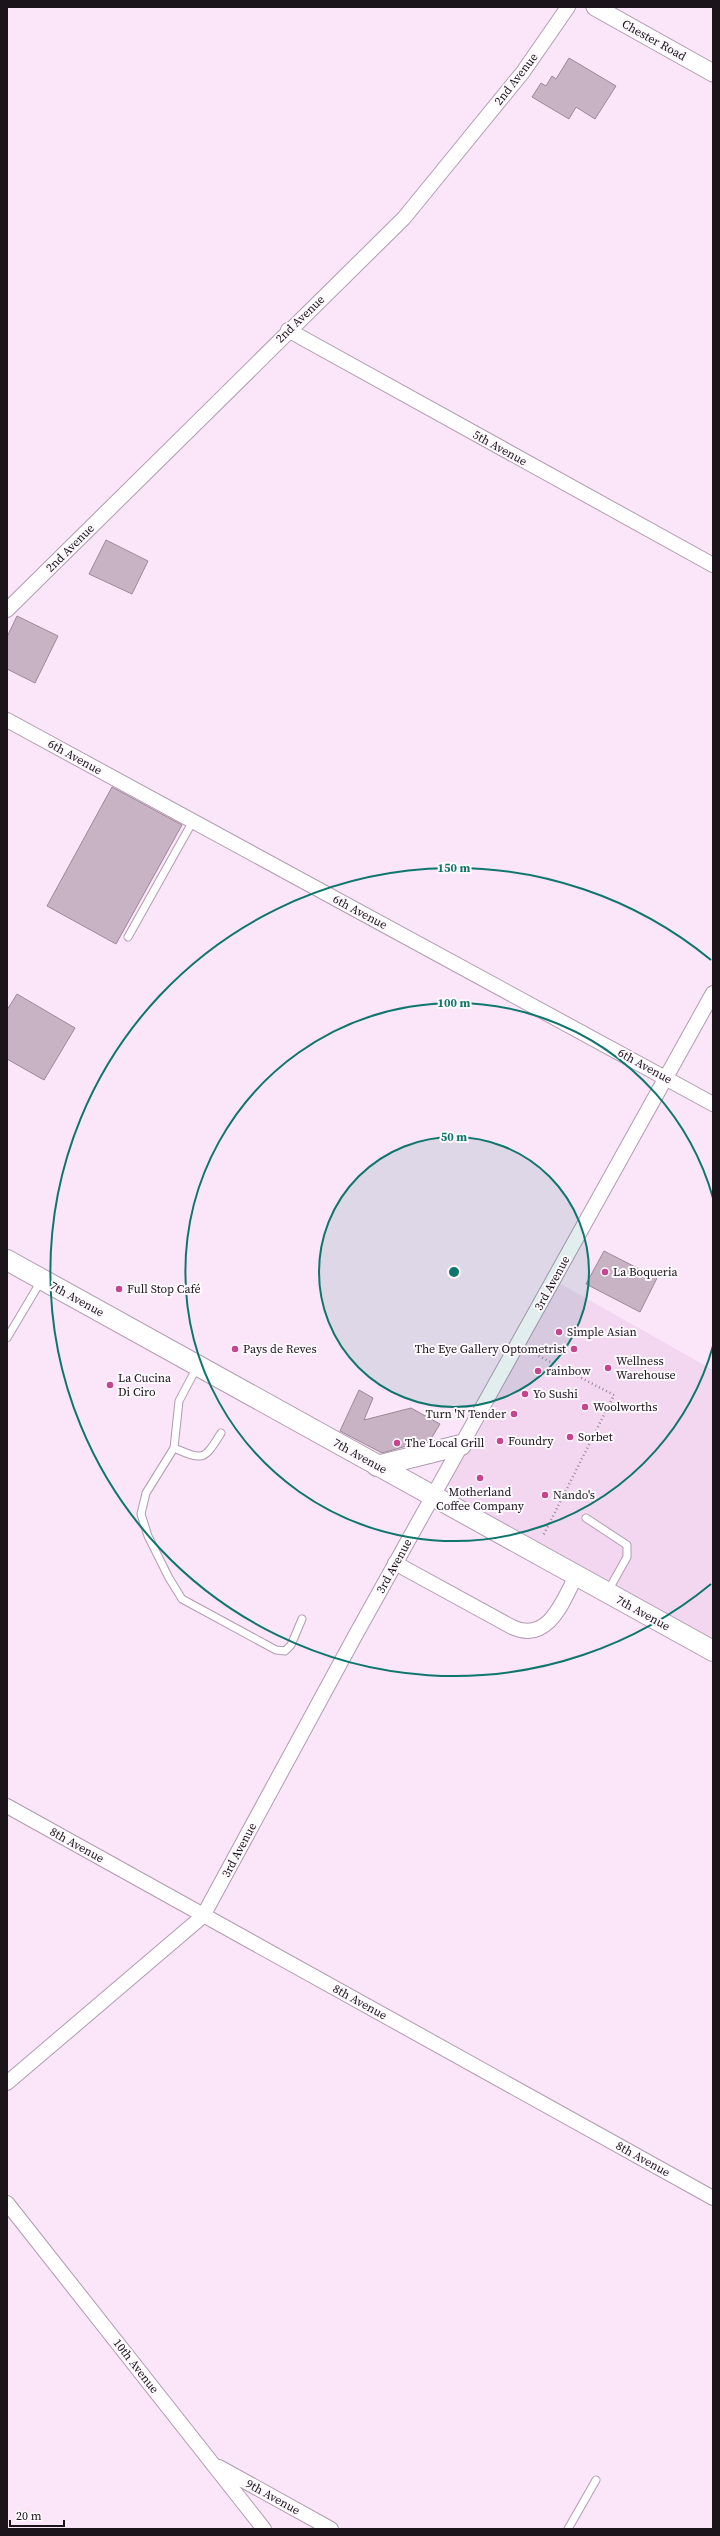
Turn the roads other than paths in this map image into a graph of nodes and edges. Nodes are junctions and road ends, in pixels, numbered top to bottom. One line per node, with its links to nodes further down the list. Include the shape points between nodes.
1 (568, 7): 4 (street, 2nd Avenue, via 523,72 404,218)
2 (595, 7): 3 (street, Chester Road)
3 (713, 73)
4 (288, 330): 5 (street, 5th Avenue); 6 (street, 2nd Avenue)
5 (713, 565)
6 (7, 610)
7 (7, 720): 8 (street, 6th Avenue)
8 (193, 821): 9 (lane); 11 (street, 6th Avenue)
9 (128, 937)
10 (713, 993): 11 (street, 3rd Avenue)
11 (667, 1078): 12 (street, 6th Avenue); 18 (street, 3rd Avenue)
12 (713, 1104)
13 (7, 1260): 14 (main road, 7th Avenue)
14 (42, 1280): 15 (lane); 16 (main road, 7th Avenue)
15 (7, 1338)
16 (198, 1366): 19 (lane, via 179,1401); 20 (main road, 7th Avenue)
17 (221, 1433): 19 (lane, via 208,1454 203,1457 195,1457)
18 (461, 1446): 20 (main road); 21 (street, 3rd Avenue)
19 (174, 1448): 26 (lane, via 146,1493 141,1514 151,1543 168,1578 182,1598 276,1650 285,1651 291,1645)
20 (377, 1466): 21 (main road, 7th Avenue)
21 (432, 1496): 23 (street, 3rd Avenue); 24 (main road, 7th Avenue)
22 (586, 1518): 25 (lane, via 627,1545 627,1557)
23 (395, 1563): 24 (street, via 525,1632 539,1630 551,1620); 29 (street, 3rd Avenue)
24 (576, 1576): 25 (main road, 7th Avenue)
25 (607, 1593): 27 (main road, 7th Avenue)
26 (302, 1619)
27 (713, 1651)
28 (7, 1806): 29 (street, 8th Avenue)
29 (203, 1916): 30 (street, 3rd Avenue); 31 (street, 8th Avenue)
30 (7, 2083)
31 (713, 2198)
32 (7, 2203): 33 (street, 10th Avenue)
33 (214, 2464): 35 (street, 10th Avenue); 36 (street, 9th Avenue)
34 (596, 2480): 37 (lane)
35 (264, 2529)
36 (331, 2529)
37 (568, 2529)

